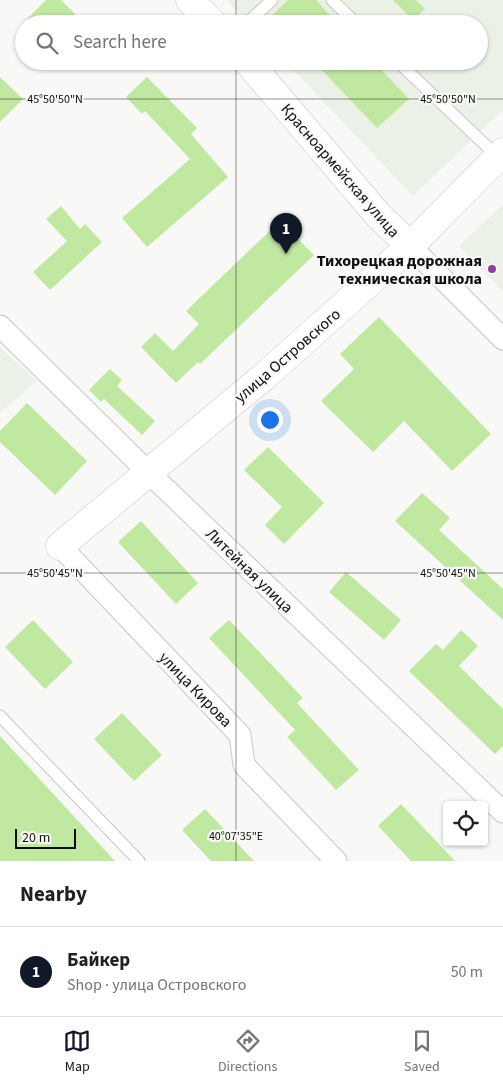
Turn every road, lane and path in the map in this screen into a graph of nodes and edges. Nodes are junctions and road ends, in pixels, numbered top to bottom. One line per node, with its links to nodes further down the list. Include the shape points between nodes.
1 (190, 0): 4 (street)
2 (272, 0): 5 (lane)
3 (332, 0): 6 (lane)
4 (204, 15)
5 (256, 15)
6 (348, 15)
7 (254, 70): 10 (street, Красноармейская улица, via 378,214)
8 (407, 70): 9 (lane)
9 (500, 154): 10 (street, улица Островского)
10 (410, 246): 12 (street, Красноармейская улица); 13 (street, улица Островского, via 267,374)
11 (0, 326): 13 (street, Литейная улица)
12 (503, 339)
13 (148, 472): 14 (street, улица Островского); 16 (street, Литейная улица)
14 (60, 546): 18 (street, улица Кирова, via 240,735 244,765)
15 (0, 716): 17 (lane)
16 (503, 812)
17 (139, 861)
18 (336, 861)

